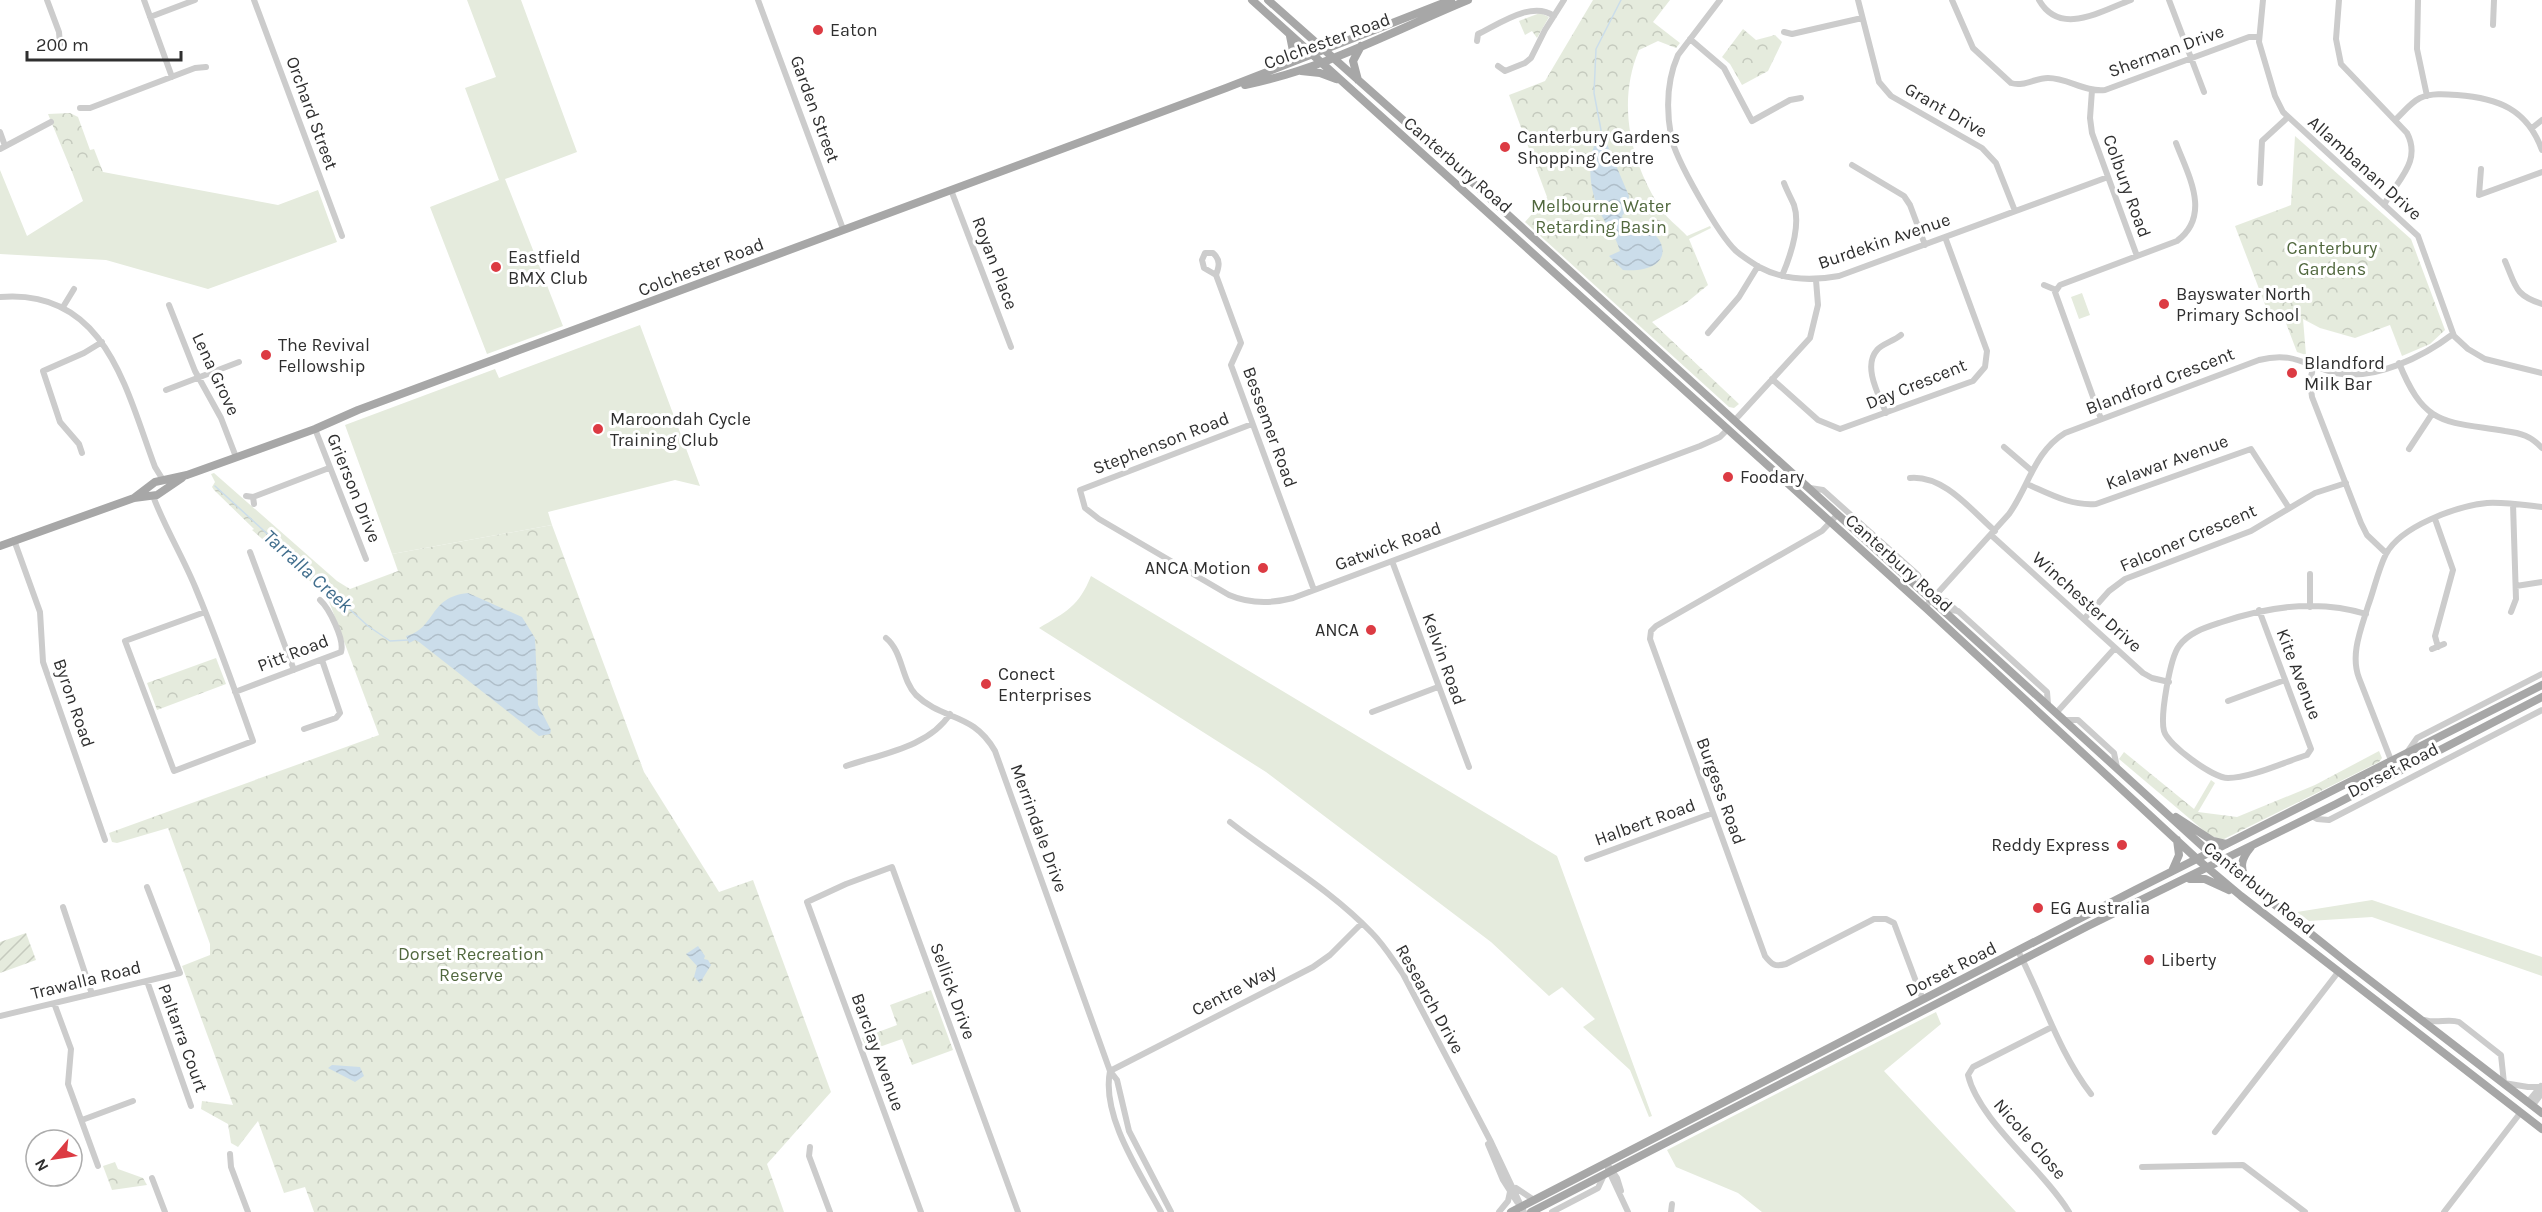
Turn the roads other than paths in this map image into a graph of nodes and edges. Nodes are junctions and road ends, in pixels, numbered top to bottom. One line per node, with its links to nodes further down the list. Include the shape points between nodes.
1 (47, 0): 30 (street)
2 (144, 0): 22 (street)
3 (195, 0): 22 (street)
4 (254, 0): 74 (street, Orchard Street)
5 (758, 0): 73 (street, Garden Street)
6 (1252, 0): 26 (main road, Canterbury Road)
7 (1268, 0): 32 (main road, Canterbury Road)
8 (1451, 0): 32 (main road, Colchester Road)
9 (1468, 0): 31 (main road, Colchester Road)
10 (1564, 0): 21 (street)
11 (1720, 0): 29 (street, Burdekin Avenue)
12 (1858, 0): 23 (street, Grant Drive)
13 (1952, 0): 45 (street, Sherman Drive, via 1969,43 2011,83 2019,85 2049,78)
14 (2039, 0): 15 (street, via 2049,14 2069,20 2082,19)
15 (2131, 0)
16 (2169, 0): 35 (street)
17 (2263, 0): 27 (street, Allambanan Drive)
18 (2339, 0): 51 (street, via 2336,39 2341,63)
19 (2418, 0): 47 (street, via 2416,49)
20 (2494, 0): 24 (street)
21 (1554, 16): 28 (street, via 1534,10); 38 (street, via 1528,61 1505,71)
22 (150, 17): 41 (street)
23 (1862, 18): 25 (street, via 1792,34); 72 (street, Grant Drive, via 1879,82 1891,96 1989,154)
24 (2493, 25)
25 (1784, 32)
26 (1289, 34): 33 (main road, Canterbury Road); 37 (main road, via 1293,51)
27 (2258, 37): 35 (street, Sherman Drive); 50 (street, Allambanan Drive, via 2275,96)
28 (1477, 38)
29 (1690, 39): 48 (street, via 1724,68 1752,121 1790,100); 79 (street, Burdekin Avenue, via 1678,54 1670,75 1672,142 1723,235)
30 (60, 44)
31 (1361, 46): 34 (main road, Colchester Road); 42 (main road, via 1353,61)
32 (1324, 51): 33 (main road, Colchester Road); 34 (main road, Canterbury Road)
33 (1313, 55): 36 (main road, Canterbury Road); 37 (main road, Colchester Road)
34 (1332, 58): 36 (main road, Colchester Road); 42 (main road, Canterbury Road)
35 (2191, 58): 45 (street, Sherman Drive, via 2109,89); 46 (street)
36 (1321, 62): 40 (main road, Colchester Road); 43 (main road, Canterbury Road)
37 (1282, 66): 44 (main road, Colchester Road)
38 (1498, 66)
39 (206, 67): 41 (street)
40 (1297, 71): 43 (main road, via 1326,75); 44 (main road, Colchester Road)
41 (172, 77): 49 (street, via 90,108)
42 (1360, 84): 54 (main road, Canterbury Road)
43 (1345, 85): 58 (main road, Canterbury Road)
44 (1226, 88): 68 (main road, Colchester Road)
45 (2092, 90): 65 (street, Colbury Road, via 2092,133)
46 (2204, 92)
47 (2427, 96): 51 (street); 55 (street, via 2486,99 2508,107)
48 (1801, 99)
49 (80, 108)
50 (2287, 118): 67 (street, via 2262,141); 71 (street, Allambanan Drive)
51 (2395, 120): 71 (street, via 2413,143 2413,156)
52 (2542, 120): 55 (street)
53 (51, 122): 60 (street)
54 (1410, 126): 57 (main road, Canterbury Road); 58 (main road)
55 (2532, 128): 61 (street)
56 (0, 132): 60 (street)
57 (1417, 132): 58 (main road); 69 (main road, Canterbury Road)
58 (1405, 139): 70 (main road, Canterbury Road)
59 (2176, 143): 77 (street, via 2196,199 2194,220 2177,241)
60 (3, 148)
61 (2542, 150)
62 (1852, 165): 76 (street, via 1904,196)
63 (2481, 169): 64 (street, via 2479,195)
64 (2542, 172)
65 (2108, 177): 72 (street, Burdekin Avenue); 77 (street, Colbury Road)
66 (1784, 183): 81 (street, via 1796,218)
67 (2260, 183)
68 (951, 190): 73 (main road, Colchester Road); 96 (street, Royan Place)
69 (1483, 192): 70 (street); 90 (main road, Canterbury Road)
70 (1475, 200): 91 (main road, Canterbury Road)
71 (2384, 205): 93 (street, Allambanan Drive, via 2420,241)
72 (2015, 211): 75 (street, Burdekin Avenue)
73 (843, 229): 111 (main road, Colchester Road)
74 (342, 236)
75 (1945, 237): 76 (street, Burdekin Avenue); 106 (street, Day Crescent, via 1987,351 1987,361 1973,381)
76 (1925, 244): 82 (street, Burdekin Avenue, via 1839,276)
77 (2137, 256): 85 (street, via 2060,285)
78 (2505, 261): 87 (street, via 2517,290 2524,298)
79 (1758, 266): 81 (street, Burdekin Avenue); 92 (street, via 1739,297)
80 (1216, 275): 110 (street, Bessemer Road, via 1241,343 1231,365)
81 (1782, 276): 82 (street, Burdekin Avenue)
82 (1816, 280): 104 (street, via 1818,305 1810,338)
83 (2044, 285): 85 (street)
84 (74, 289): 89 (street)
85 (2056, 290): 108 (street)
86 (0, 297): 89 (street, via 32,298)
87 (2542, 304)
88 (170, 305): 103 (street, Lena Grove)
89 (63, 308): 95 (street)
90 (1628, 324): 91 (main road); 109 (main road, Canterbury Road)
91 (1621, 331): 112 (main road, Canterbury Road)
92 (1708, 333)
93 (2453, 334): 98 (street, Blandford Crescent, via 2426,353); 101 (street, Allambanan Drive, via 2485,359)
94 (1901, 335): 106 (street, via 1878,349 1871,364)
95 (102, 342): 100 (street); 123 (street, via 116,363 155,467)
96 (1011, 347)
97 (239, 362): 103 (street)
98 (2399, 363): 99 (street, Blandford Crescent, via 2356,375); 107 (street, via 2410,389)
99 (2314, 364): 108 (street, Blandford Crescent, via 2281,357 2259,360); 121 (street, via 2312,397)
100 (43, 371): 102 (street); 116 (street, via 60,422)
101 (2542, 373)
102 (35, 374)
103 (198, 378): 105 (street); 117 (street, Lena Grove, via 221,418)
104 (1773, 379): 106 (street, Day Crescent, via 1818,420 1834,428); 109 (street)
105 (166, 390)
106 (1886, 414)
107 (2432, 414): 114 (street); 115 (street, via 2445,421 2524,434)
108 (2101, 419): 119 (street, Blandford Crescent, via 2060,436 2042,452)
109 (1735, 420): 112 (main road); 124 (main road, Canterbury Road)
110 (1252, 424): 125 (street, Stephenson Road); 143 (street, Bessemer Road)
111 (315, 429): 117 (main road, Colchester Road); 118 (street, Grierson Drive)
112 (1728, 429): 132 (main road, Canterbury Road); 139 (street, Gatwick Road, via 1700,446)
113 (2004, 447): 119 (street)
114 (2409, 448)
115 (2542, 448)
116 (82, 453)
117 (236, 457): 123 (main road, Colchester Road)
118 (329, 468): 126 (street); 138 (street, Grierson Drive)
119 (2032, 471): 122 (street, Blandford Crescent)
120 (1910, 478): 133 (street, Winchester Drive, via 1921,477 1942,485)
121 (2346, 483): 129 (street, Falconer Crescent, via 2315,493); 137 (street, via 2367,535)
122 (2027, 484): 129 (street, Kalawar Avenue, via 2064,500 2097,504 2249,448); 133 (street, Blandford Crescent)
123 (158, 488): 134 (main road, Colchester Road); 153 (street, via 159,508)
124 (1810, 488): 130 (main road, Canterbury Road); 144 (street, Canterbury Road, via 1823,490 1874,535 1918,576)
125 (1080, 490): 143 (street, Gatwick Road, via 1085,508 1100,519 1229,595 1263,603 1283,601)
126 (251, 499)
127 (2514, 504): 128 (street); 131 (street, via 2477,504); 142 (street)
128 (2542, 507)
129 (2289, 508): 156 (street, Falconer Crescent, via 2251,531 2125,579)
130 (1838, 514): 132 (street, Burgess Road); 144 (main road, Canterbury Road)
131 (2435, 519): 137 (street, via 2405,533); 158 (street, via 2453,570 2435,636)
132 (1831, 522): 149 (main road, Canterbury Road); 187 (street, Burgess Road, via 1822,531 1651,631 1650,639)
133 (1993, 533): 146 (street, Blandford Crescent); 156 (street, Winchester Drive)
134 (14, 540): 135 (main road, Colchester Road); 190 (street, Byron Road, via 40,612 42,662)
135 (0, 546)
136 (250, 552): 161 (street)
137 (2386, 553): 155 (street)
138 (366, 559)
139 (1392, 561): 143 (street, Gatwick Road); 166 (street, Kelvin Road)
140 (2310, 574): 148 (street)
141 (2542, 582): 142 (street)
142 (2516, 586): 154 (street)
143 (1314, 590)
144 (1924, 592): 146 (main road, Canterbury Road)
145 (320, 600): 160 (street, Pitt Road, via 328,606 342,646 339,653)
146 (1933, 600): 149 (street, Blandford Crescent); 150 (main road, Canterbury Road)
147 (1946, 601): 152 (street, Canterbury Road)
148 (2310, 607): 151 (street); 155 (street)
149 (1926, 608): 176 (main road, Canterbury Road)
150 (1943, 609): 152 (street, Canterbury Road); 170 (main road, Canterbury Road)
151 (2259, 610): 163 (street, Kite Avenue); 164 (street, via 2208,627 2184,640 2175,651)
152 (1958, 611): 170 (street, Canterbury Road, via 2045,691)
153 (205, 612): 167 (street); 167 (street, via 125,641 174,771 253,741)
154 (2511, 612)
155 (2366, 614): 181 (street, via 2356,648 2357,673)
156 (2084, 619): 159 (street, Winchester Drive)
157 (886, 638): 174 (street, Merrindale Drive, via 916,695)
158 (2438, 647)
159 (2115, 648): 164 (street, Winchester Drive, via 2143,673); 173 (street)
160 (322, 660): 161 (street, Pitt Road); 177 (street, via 340,713)
161 (294, 670): 167 (street, Pitt Road)
162 (2542, 674): 180 (street, Dorset Road, via 2417,738)
163 (2285, 680): 164 (street, Kite Avenue, via 2311,749 2307,755 2229,778 2215,775 2193,761 2166,737 2163,717); 169 (street)
164 (2169, 682)
165 (2542, 685): 180 (main road, Dorset Road)
166 (1438, 687): 172 (street); 183 (street, Kelvin Road)
167 (235, 692)
168 (2542, 697): 178 (main road, Dorset Road)
169 (2228, 701)
170 (2048, 704): 173 (main road, Canterbury Road)
171 (2542, 710): 179 (street, Dorset Road)
172 (1372, 712)
173 (2057, 712): 175 (main road, Canterbury Road); 176 (main road)
174 (950, 714): 182 (street, via 944,724 920,740); 220 (street, Merrindale Drive, via 981,730 995,751)
175 (2067, 716): 184 (main road, Canterbury Road); 184 (street, Canterbury Road, via 2078,720 2114,753)
176 (2048, 721): 191 (main road, Canterbury Road)
177 (304, 729)
178 (2471, 734): 179 (street); 185 (main road, Dorset Road)
179 (2486, 738): 188 (street, Dorset Road, via 2329,820)
180 (2406, 754): 181 (main road, Dorset Road)
181 (2390, 762): 185 (street); 192 (main road, Dorset Road)
182 (846, 766)
183 (1469, 767)
184 (2117, 767): 186 (main road, Canterbury Road)
185 (2396, 773): 188 (main road, Dorset Road)
186 (2155, 803): 192 (main road, via 2213,841); 194 (main road, Canterbury Road)
187 (1713, 813): 195 (street, Halbert Road); 212 (street, Burgess Road, via 1765,956 1772,965 1786,964 1874,919 1886,919 1894,923)
188 (2312, 816): 193 (main road, Dorset Road)
189 (1230, 822): 206 (street, Research Drive, via 1314,881)
190 (105, 840)
191 (2177, 840): 196 (main road, Canterbury Road); 199 (main road, via 2178,860)
192 (2226, 844): 194 (main road, Dorset Road)
193 (2254, 844): 197 (main road, Dorset Road); 201 (main road, via 2242,858)
194 (2210, 853): 196 (main road, Dorset Road); 197 (main road, Canterbury Road)
195 (1587, 859)
196 (2198, 859): 198 (main road, Canterbury Road); 199 (main road, Dorset Road)
197 (2219, 861): 198 (main road, Dorset Road); 201 (main road, Canterbury Road)
198 (2207, 867): 200 (main road, Dorset Road); 203 (main road, Canterbury Road)
199 (2171, 872): 207 (main road, Dorset Road)
200 (2185, 879): 203 (main road, via 2205,879); 208 (main road, Dorset Road)
201 (2249, 884): 215 (main road, Canterbury Road)
202 (147, 887): 210 (street, Trawalla Road, via 180,973)
203 (2241, 896): 209 (main road, Canterbury Road)
204 (807, 903): 250 (street, Barclay Avenue); 251 (street, Sellick Drive, via 892,867)
205 (63, 907): 211 (street)
206 (1362, 923): 220 (street, Centre Way, via 1313,967); 229 (street, Research Drive, via 1403,974)
207 (2018, 951): 208 (street); 212 (main road, Dorset Road)
208 (2022, 960): 214 (main road, Dorset Road); 219 (street)
209 (2339, 971): 217 (main road, Canterbury Road); 232 (street)
210 (147, 981): 211 (street, Trawalla Road); 226 (street, Paltarra Court)
211 (92, 994): 213 (street, Trawalla Road)
212 (1923, 1000): 214 (main road); 235 (main road, Dorset Road)
213 (54, 1003): 216 (street, Trawalla Road); 230 (street, via 71,1049 68,1084)
214 (1928, 1008): 238 (main road, Dorset Road)
215 (2405, 1008): 217 (main road); 218 (main road, Canterbury Road)
216 (0, 1016)
217 (2398, 1017): 227 (main road, Canterbury Road)
218 (2417, 1017): 221 (main road, Canterbury Road); 221 (street, via 2433,1023 2454,1021 2462,1025 2501,1055)
219 (2052, 1027): 223 (street, via 2073,1070); 260 (street, Nicole Close, via 1974,1066 1968,1075 1985,1110 2059,1195)
220 (1110, 1071): 242 (street, Merrindale Drive, via 1117,1080 1129,1131); 244 (street, Merrindale Drive, via 1108,1082 1118,1129)
221 (2504, 1083): 222 (street); 225 (main road, Canterbury Road)
222 (2541, 1088): 225 (street)
223 (2091, 1094)
224 (133, 1101): 230 (street)
225 (2530, 1104): 227 (main road); 228 (main road, Canterbury Road)
226 (191, 1106)
227 (2521, 1112): 231 (main road, Canterbury Road); 262 (street)
228 (2542, 1113)
229 (1475, 1115): 240 (street, Research Drive); 241 (street, Research Drive)
230 (82, 1120): 236 (street)
231 (2542, 1129)
232 (2215, 1132)
233 (810, 1147): 249 (street)
234 (230, 1154): 248 (street)
235 (1606, 1163): 238 (street); 243 (main road, Dorset Road)
236 (98, 1166)
237 (2142, 1167): 261 (street, via 2243,1165)
238 (1609, 1173): 256 (main road, Dorset Road); 257 (street, via 1598,1188); 258 (street, via 1620,1185)
239 (152, 1178): 247 (street)
240 (1510, 1181): 243 (street, via 1519,1192); 246 (street, Research Drive)
241 (1510, 1192): 246 (street, Research Drive); 254 (street)
242 (1165, 1200): 244 (street); 253 (street, Merrindale Drive)
243 (1534, 1200): 246 (main road, Dorset Road)
244 (1156, 1204): 252 (street, Merrindale Drive)
245 (1672, 1204): 259 (street)
246 (1522, 1209): 255 (main road, Dorset Road)
247 (165, 1212)
248 (248, 1212)
249 (830, 1212)
250 (921, 1212)
251 (1018, 1212)
252 (1161, 1212)
253 (1171, 1212)
254 (1499, 1212)
255 (1511, 1212)
256 (1531, 1212)
257 (1552, 1212)
258 (1628, 1212)
259 (1671, 1212)
260 (2069, 1212)
261 (2305, 1212)
262 (2444, 1212)

